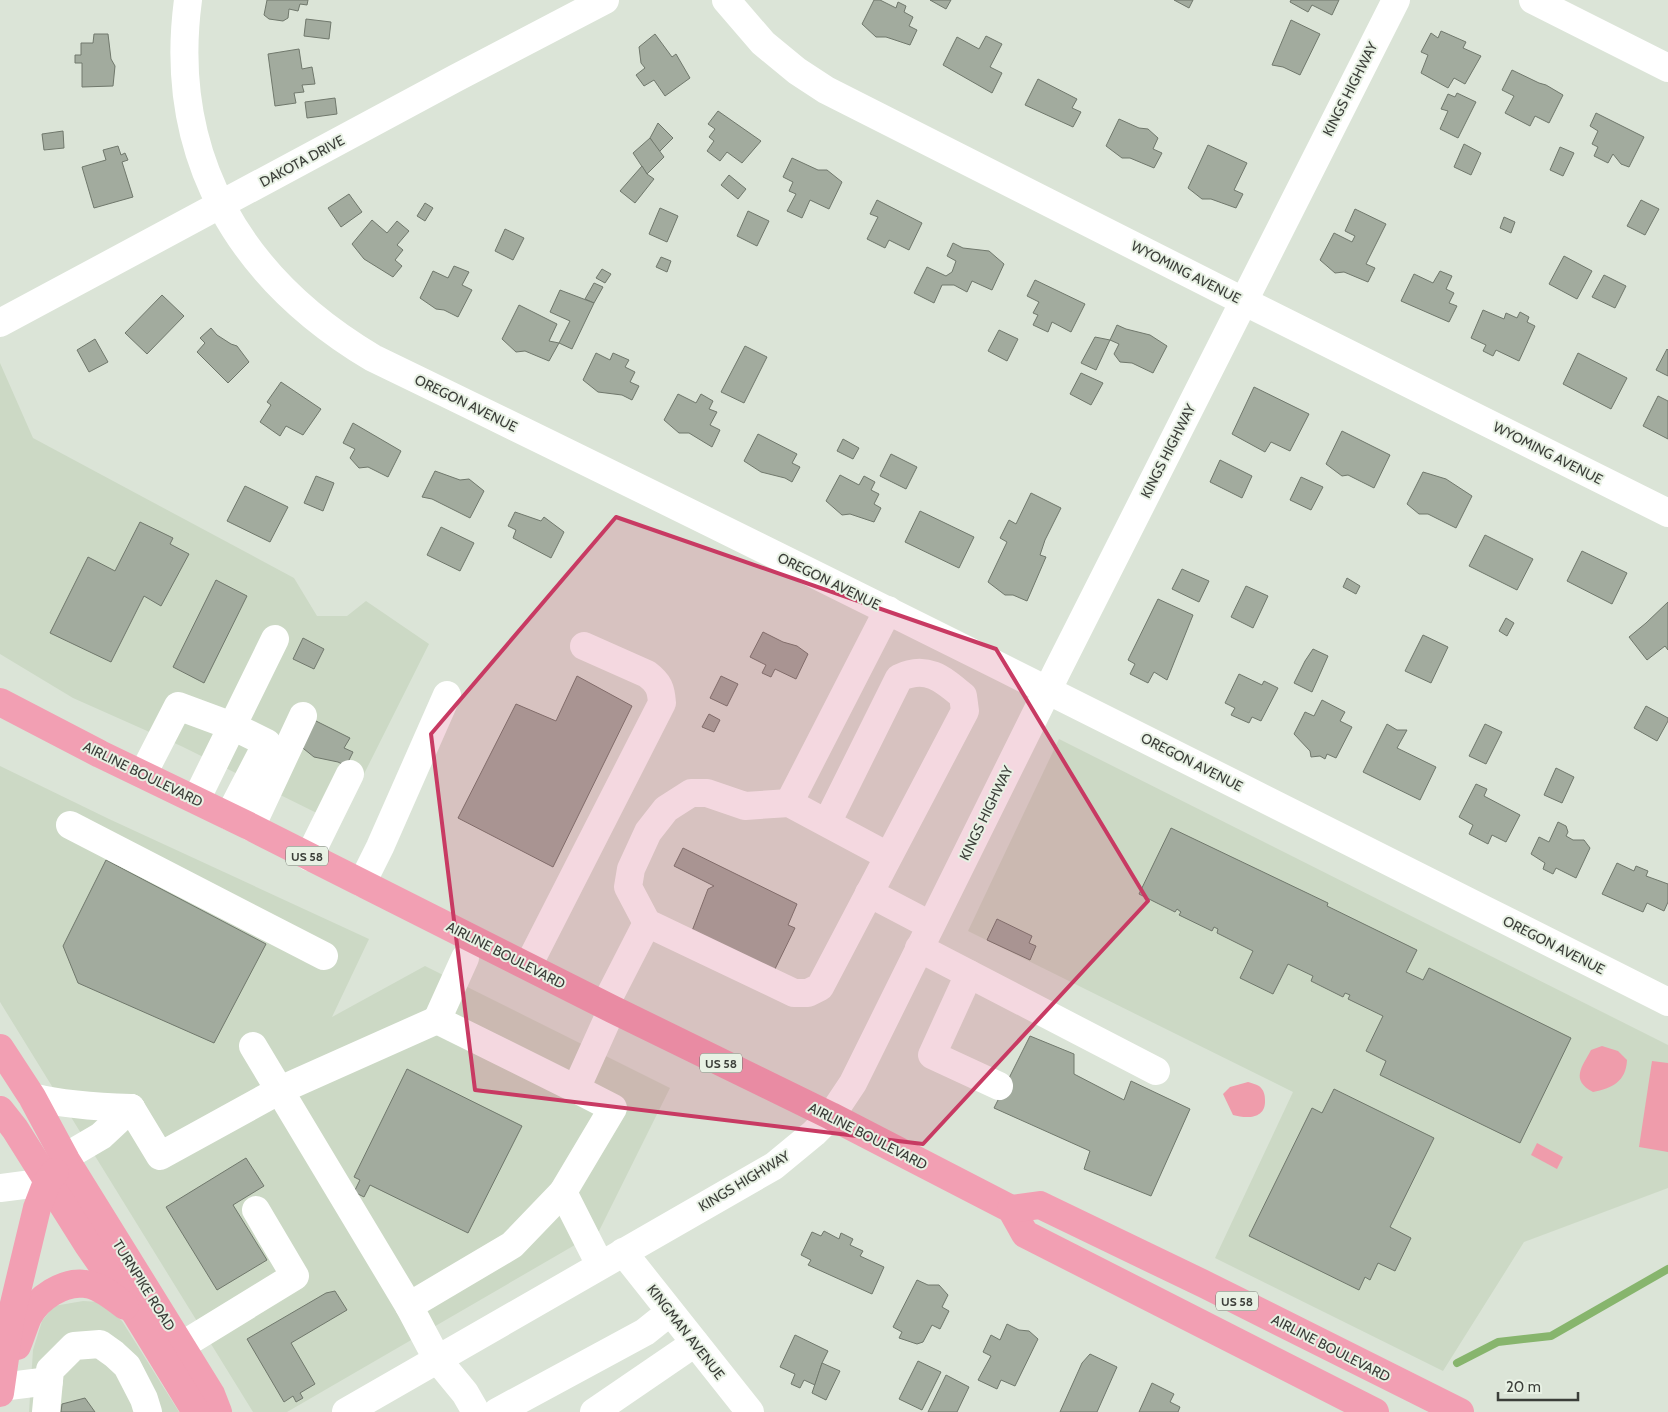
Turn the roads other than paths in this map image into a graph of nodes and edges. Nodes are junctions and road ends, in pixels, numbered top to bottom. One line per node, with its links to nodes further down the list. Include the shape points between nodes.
1 (188, 0): 7 (street, OREGON AVENUE, via 184,40 185,85 192,129)
2 (605, 0): 7 (street, DAKOTA DRIVE)
3 (726, 0): 8 (street, WYOMING AVENUE, via 763,43 826,90)
4 (1396, 0): 8 (street, KINGS HIGHWAY)
5 (1533, 0): 6 (street)
6 (1668, 68)
7 (220, 205): 9 (street, DAKOTA DRIVE); 11 (street, OREGON AVENUE, via 239,237 307,312 373,358)
8 (1243, 301): 10 (street, WYOMING AVENUE); 16 (street, KINGS HIGHWAY)
9 (0, 323)
10 (1668, 513)
11 (888, 610): 14 (street, OREGON AVENUE); 24 (street)
12 (275, 639): 20 (street)
13 (584, 646): 36 (street, via 654,679 661,690 662,703)
14 (964, 648): 15 (street); 16 (street, OREGON AVENUE)
15 (948, 684): 26 (street, via 932,674 911,672 899,678); 28 (street, via 963,696 965,712)
16 (1047, 690): 33 (street, KINGS HIGHWAY); 38 (street, OREGON AVENUE)
17 (447, 695): 30 (street)
18 (0, 702): 21 (main road, AIRLINE BOULEVARD / US 58)
19 (303, 716): 25 (street)
20 (232, 726): 21 (street, via 178,706); 23 (street); 25 (street, via 267,743)
21 (143, 774): 23 (main road, AIRLINE BOULEVARD / US 58)
22 (350, 774): 29 (street)
23 (196, 800): 25 (main road, AIRLINE BOULEVARD / US 58)
24 (789, 803): 26 (street); 32 (street, via 745,806 706,792 691,793 666,808 648,832 631,869 628,887)
25 (240, 822): 29 (main road, AIRLINE BOULEVARD / US 58)
26 (827, 823): 28 (street)
27 (70, 825): 34 (street)
28 (888, 856): 31 (street)
29 (309, 857): 30 (main road, AIRLINE BOULEVARD / US 58)
30 (362, 883): 36 (main road, AIRLINE BOULEVARD / US 58)
31 (869, 893): 32 (street, via 820,987 808,993 794,993); 33 (street)
32 (647, 923): 39 (street)
33 (924, 937): 37 (street); 50 (street, KINGS HIGHWAY, via 853,1083)
34 (324, 956)
35 (464, 958): 40 (street)
36 (528, 966): 39 (main road, AIRLINE BOULEVARD / US 58)
37 (969, 974): 43 (street); 44 (street, via 932,1055)
38 (1668, 1002)
39 (608, 1007): 45 (street); 50 (main road, AIRLINE BOULEVARD / US 58)
40 (437, 1020): 45 (street); 46 (street)
41 (253, 1046): 46 (street)
42 (0, 1048): 47 (main road, TURNPIKE ROAD)
43 (1156, 1071)
44 (998, 1086)
45 (576, 1089): 54 (street, via 613,1108)
46 (280, 1090): 48 (street, via 160,1156); 59 (street)
47 (32, 1097): 48 (street, via 62,1104); 51 (main road, TURNPIKE ROAD)
48 (130, 1108): 51 (street, via 101,1136)
49 (0, 1110): 52 (main road, TURNPIKE ROAD)
50 (831, 1116): 55 (main road, AIRLINE BOULEVARD / US 58); 57 (street, KINGS HIGHWAY, via 774,1166)
51 (66, 1160): 52 (main road); 64 (main road, TURNPIKE ROAD)
52 (47, 1182): 53 (street); 61 (main road, TURNPIKE ROAD); 68 (main road, via 37,1208 11,1316)
53 (0, 1188)
54 (563, 1192): 58 (street); 59 (street, via 512,1245)
55 (1011, 1209): 62 (main road, AIRLINE BOULEVARD / US 58, via 1040,1205); 66 (main road, US 58, via 1025,1234)
56 (256, 1210): 64 (street, via 295,1276)
57 (623, 1252): 58 (street, KINGS HIGHWAY); 60 (street, KINGMAN AVENUE)
58 (600, 1265): 65 (street, KINGS HIGHWAY)
59 (409, 1306): 65 (street)
60 (670, 1312): 63 (street, KINGMAN AVENUE); 75 (street, via 644,1332)
61 (136, 1314): 68 (main road, via 102,1290 86,1284 56,1290 37,1304 28,1317); 71 (main road, TURNPIKE ROAD)
62 (1299, 1332): 66 (main road); 79 (main road, AIRLINE BOULEVARD / US 58)
63 (695, 1343): 76 (street); 77 (street, KINGMAN AVENUE)
64 (181, 1346): 72 (main road, TURNPIKE ROAD, via 211,1394)
65 (437, 1360): 73 (street, KINGS HIGHWAY); 74 (street, via 465,1393)
66 (1282, 1366): 78 (main road, US 58)
67 (49, 1381): 68 (street); 69 (street); 70 (street, via 50,1370 74,1346 100,1344 127,1366)
68 (1, 1390)
69 (46, 1412)
70 (148, 1412)
71 (196, 1412)
72 (218, 1412)
73 (346, 1412)
74 (476, 1412)
75 (497, 1412)
76 (594, 1412)
77 (750, 1412)
78 (1375, 1412)
79 (1460, 1412)

